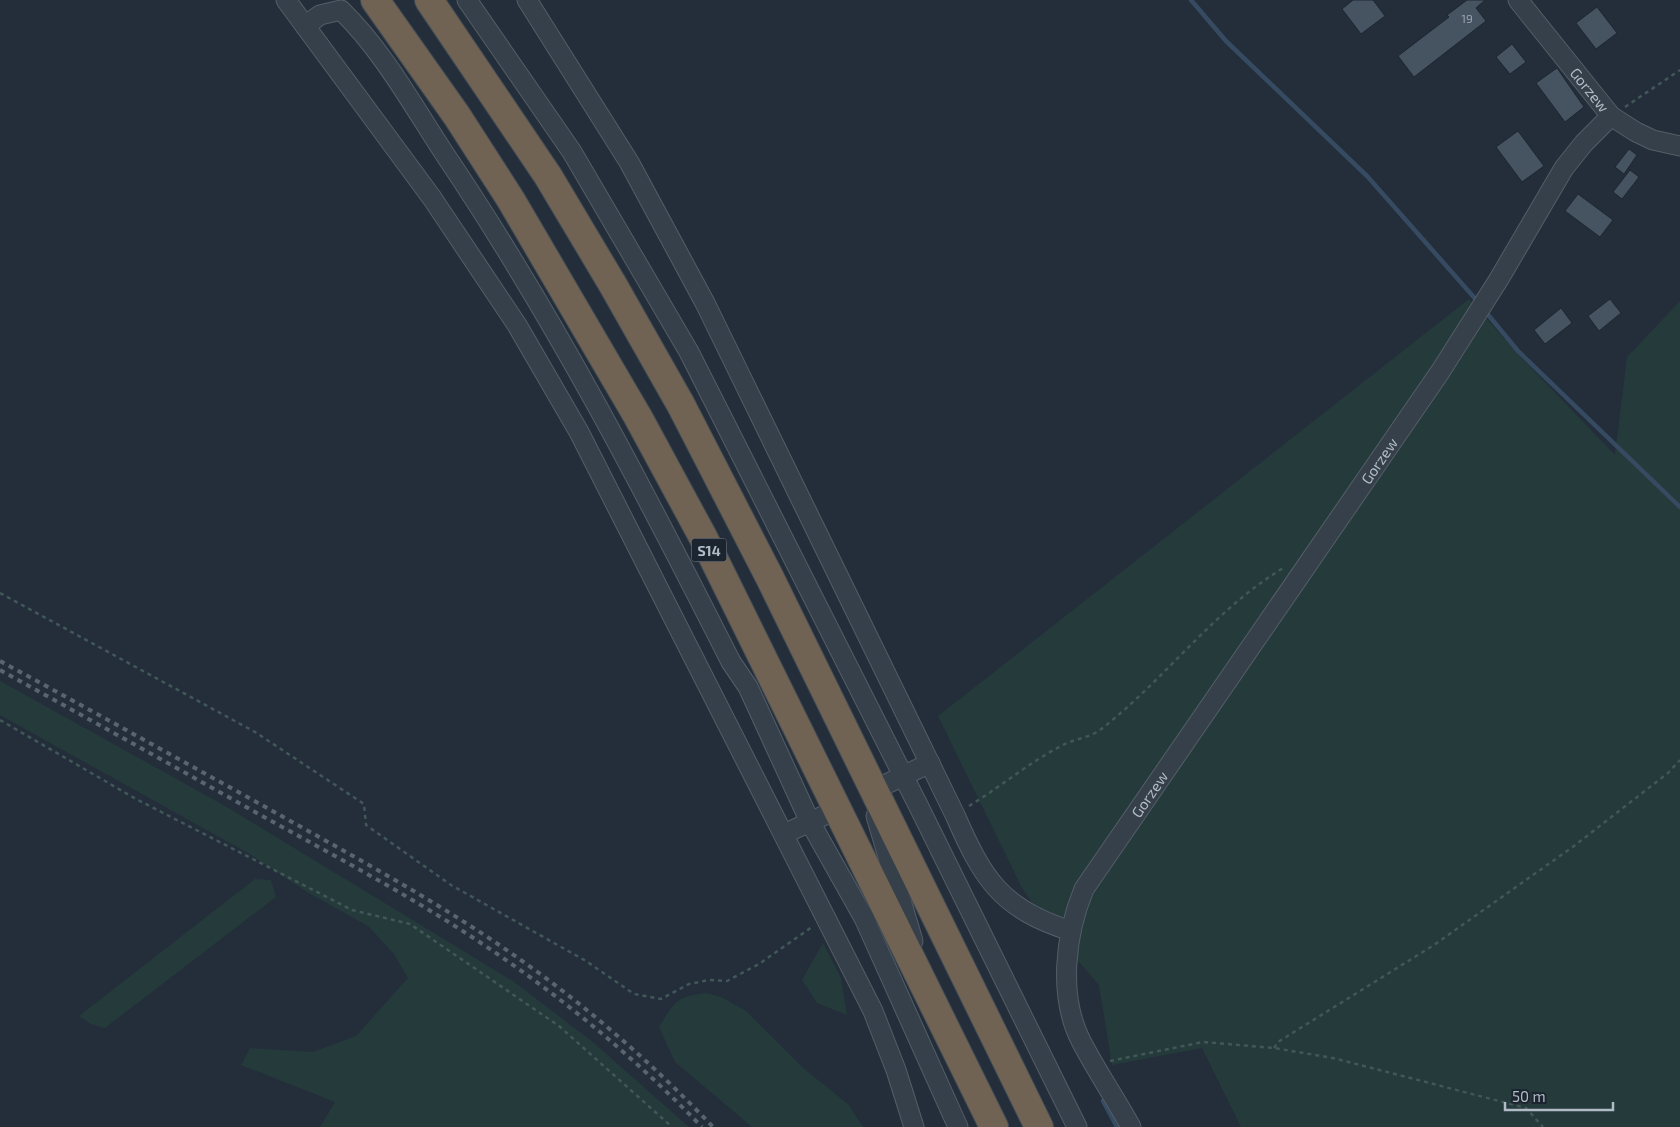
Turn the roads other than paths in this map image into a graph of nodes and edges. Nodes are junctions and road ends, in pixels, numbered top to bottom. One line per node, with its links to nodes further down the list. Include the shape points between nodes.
1 (286, 0): 7 (street)
2 (375, 0): 13 (highway, S14, via 458,116 576,308 702,537)
3 (429, 0): 10 (highway, S14, via 548,176 613,284 685,414)
4 (467, 0): 12 (street, via 572,152 689,352)
5 (527, 0): 11 (street, via 629,162 705,303)
6 (1518, 0): 8 (street, Gorzew)
7 (305, 26): 16 (street, via 320,15 341,10 357,25 401,84 500,237 624,452 731,662 748,687); 17 (street, via 432,198 517,325 579,432)
8 (1611, 116): 9 (street, via 1653,140); 19 (street, Gorzew, via 1564,168 1471,326 1084,889)
9 (1680, 146)
10 (858, 757): 14 (highway, S14); 18 (street)
11 (930, 763): 12 (street); 19 (street, via 974,859 1002,895 1030,915)
12 (902, 777): 14 (street); 26 (street)
13 (823, 778): 15 (highway, S14); 18 (street)
14 (874, 790): 20 (highway, S14)
15 (838, 809): 16 (street); 21 (highway, S14)
16 (810, 822): 17 (street); 23 (street, via 864,918)
17 (784, 834): 22 (street, via 873,1011)
18 (894, 876): 20 (street); 21 (street)
19 (1071, 931): 27 (street, Gorzew, via 1067,967 1072,1017 1081,1040)
20 (965, 975): 25 (highway, S14)
21 (929, 994): 24 (highway, S14)
22 (914, 1127)
23 (958, 1127)
24 (994, 1127)
25 (1039, 1127)
26 (1077, 1127)
27 (1131, 1127)

